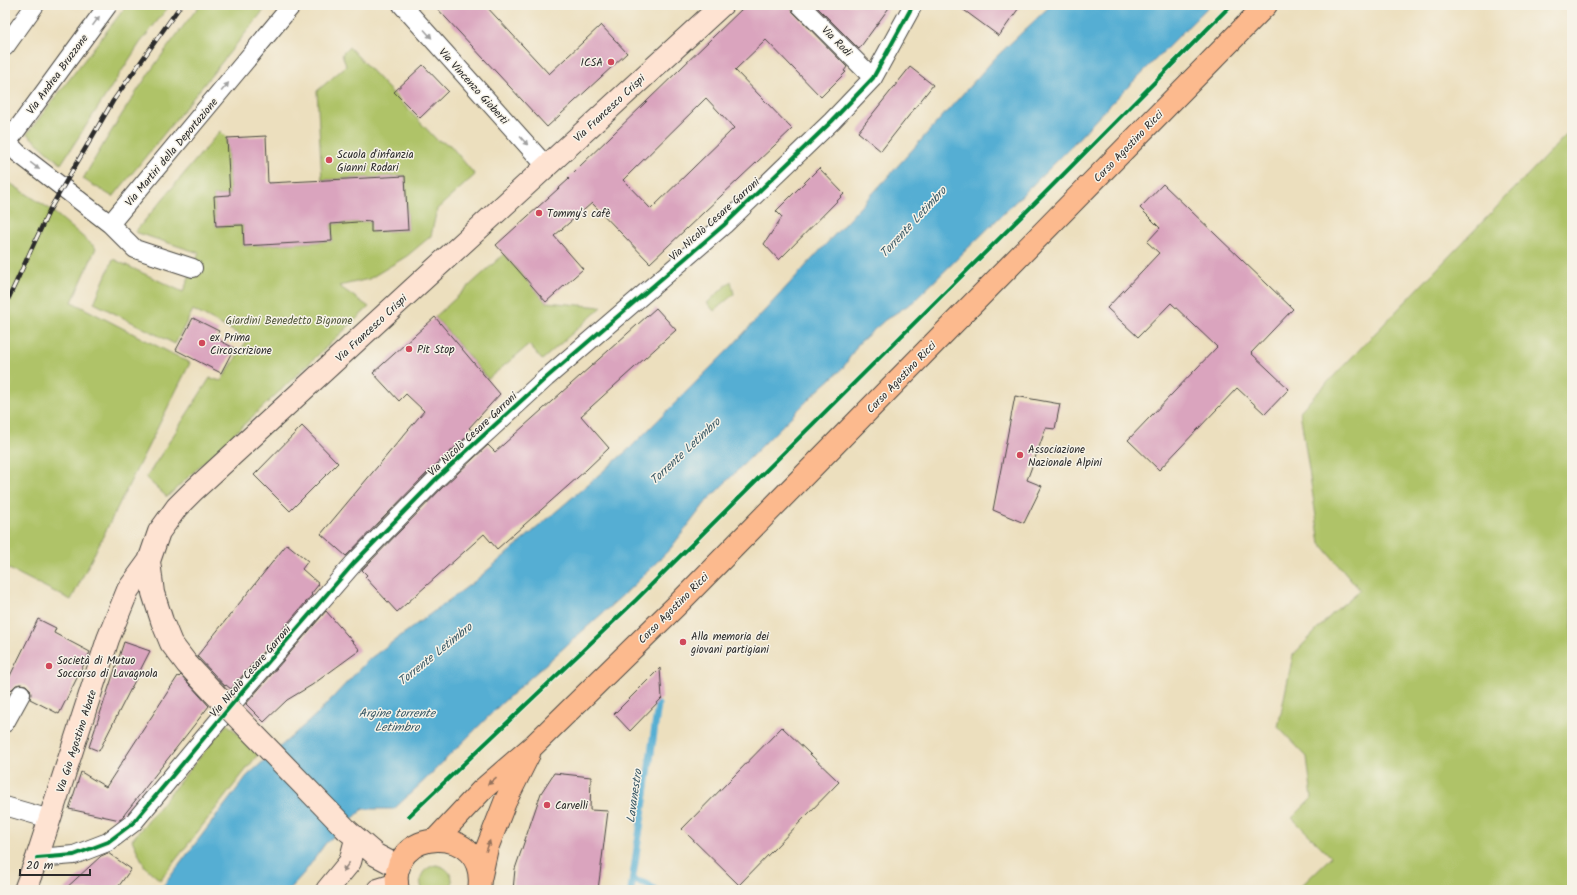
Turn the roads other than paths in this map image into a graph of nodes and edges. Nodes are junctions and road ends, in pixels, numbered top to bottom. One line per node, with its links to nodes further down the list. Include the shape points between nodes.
1 (35, 5): 9 (street)
2 (108, 5): 11 (street, Via Andrea Bruzzone, one-way to 2)
3 (291, 5): 13 (street, Via Martiri della Deportazione, one-way to 3)
4 (402, 5): 12 (street, Via Vincenzo Gioberti, one-way to 12)
5 (722, 5): 12 (street, Via Francesco Crispi)
6 (800, 5): 10 (street, Via Rodi)
7 (913, 5): 10 (street, Via Nicolò Cesare Garroni)
8 (1266, 5): 18 (main road, Corso Agostino Ricci, via 676,606)
9 (5, 47)
10 (873, 78): 23 (street, Via Nicolò Cesare Garroni, via 724,225 436,479 354,562 133,823 108,842 74,855)
11 (6, 142): 13 (street, Via Andrea Bruzzone, one-way to 13)
12 (546, 166): 15 (street, Via Francesco Crispi, via 192,492 177,507 159,532)
13 (110, 224): 14 (street, via 135,249)
14 (193, 268)
15 (149, 561): 20 (street, Via Gio Agostino Abate, via 128,590 108,639); 21 (street, Via Francesco Crispi, bridge, via 153,593 171,643 214,693)
16 (21, 694): 17 (street)
17 (5, 723)
18 (533, 746): 22 (main road, Corso Agostino Ricci, one-way to 22, via 482,790); 25 (main road, Corso Agostino Ricci, one-way to 18, via 487,848 505,802)
19 (5, 806): 20 (street)
20 (50, 819): 23 (street, Via Gio Agostino Abate)
21 (351, 834): 24 (street, Via Francesco Crispi, via 376,855); 27 (street, one-way to 27, via 350,862)
22 (436, 839): 24 (main road, via 424,841 404,856); 25 (main road, via 450,841 463,847 472,857 478,870)
23 (37, 858): 26 (street, Via Gio Agostino Abate)
24 (393, 883)
25 (479, 887)
26 (25, 890)
27 (327, 890)

